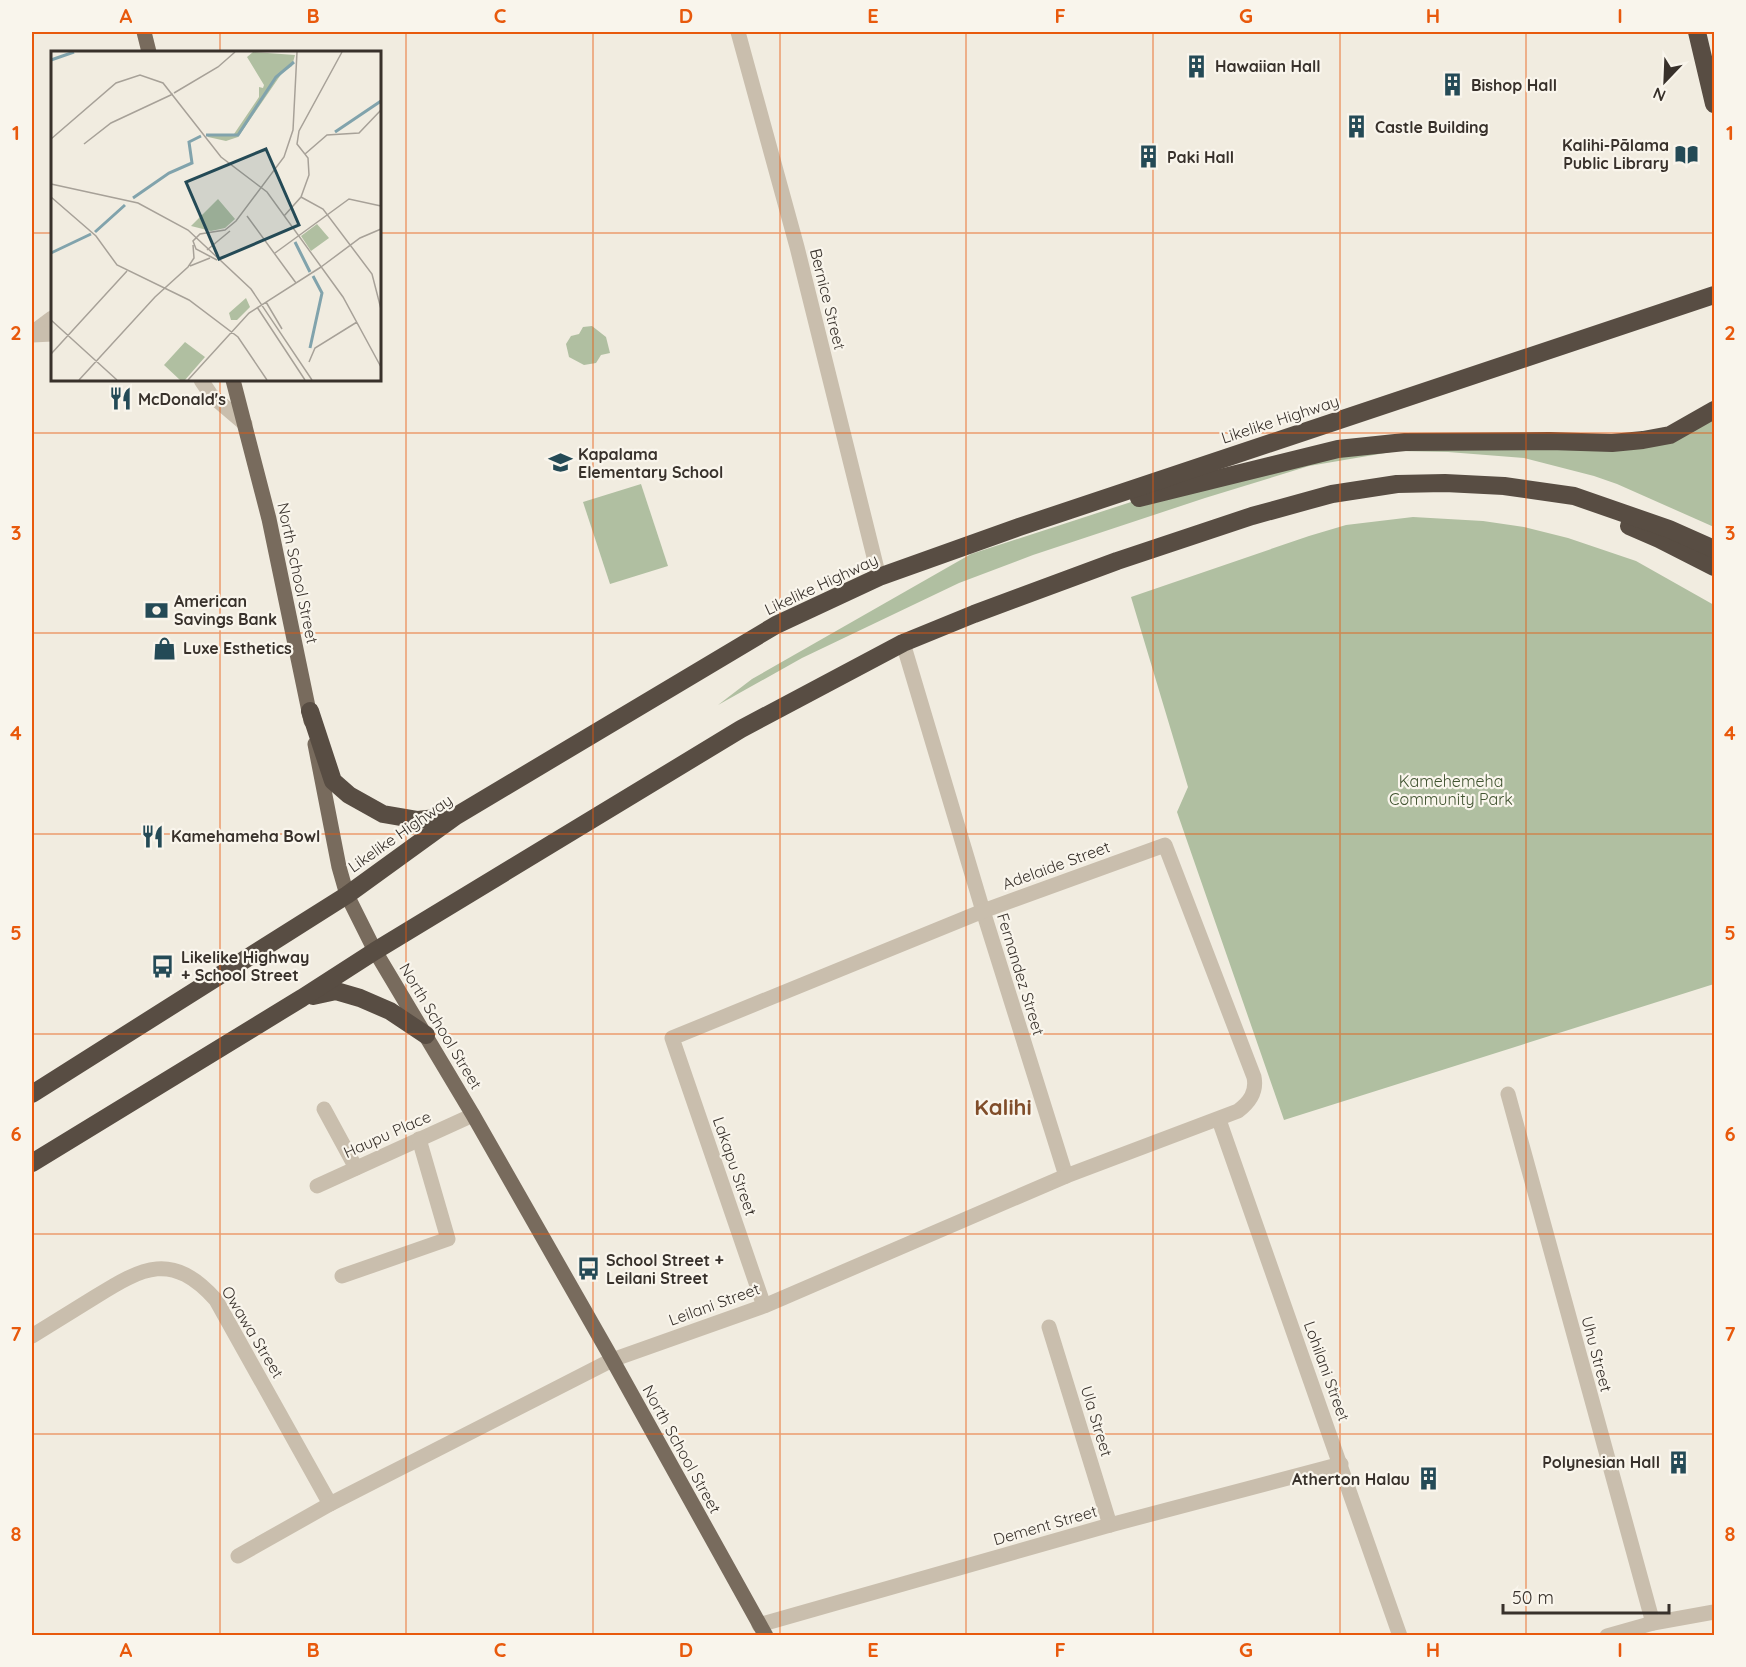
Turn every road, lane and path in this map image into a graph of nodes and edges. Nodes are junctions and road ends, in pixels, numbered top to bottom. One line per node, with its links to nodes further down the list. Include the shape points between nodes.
1 (144, 32): 4 (main road)
2 (738, 32): 19 (street, Bernice Street, via 797,247)
3 (1697, 32): 5 (highway)
4 (149, 51)
5 (1714, 104)
6 (1714, 295): 16 (highway, Likelike Highway)
7 (51, 319): 9 (street)
8 (51, 328): 9 (street)
9 (32, 334): 10 (street)
10 (51, 334)
11 (202, 381): 14 (street, via 211,395)
12 (233, 381): 14 (main road, North School Street)
13 (1714, 410): 16 (highway, via 1670,435 1644,440 1405,442 1338,449)
14 (245, 424): 21 (main road, North School Street)
15 (1504, 486): 17 (highway, via 1574,496 1670,528); 18 (highway, via 1562,499 1659,539); 20 (highway, via 1396,484 1332,494 1117,561)
16 (1019, 526): 19 (highway, Likelike Highway)
17 (1714, 549)
18 (1714, 567)
19 (879, 577): 22 (highway, Likelike Highway, via 776,625)
20 (903, 643): 24 (street, Fernandez Street); 25 (highway, via 687,760)
21 (310, 711): 22 (highway, via 333,780 349,795 383,814 418,820); 23 (main road, North School Street, via 335,855)
22 (456, 816): 23 (highway, Likelike Highway)
23 (347, 895): 25 (main road, North School Street); 29 (highway, Likelike Highway)
24 (983, 911): 28 (street, Adelaide Street); 33 (street, Adelaide Street, via 1165,845 1254,1077 1254,1092 1245,1106); 37 (street, Fernandez Street)
25 (375, 951): 26 (highway); 27 (main road, North School Street)
26 (302, 998): 27 (highway, via 336,991 360,998 390,1011); 35 (highway)
27 (426, 1035): 32 (main road, North School Street)
28 (672, 1038): 40 (street, Lakapu Street)
29 (32, 1094)
30 (1508, 1094): 49 (street, Uhu Street)
31 (324, 1109): 36 (street)
32 (473, 1115): 34 (street, Haupu Place); 43 (main road, North School Street)
33 (1219, 1120): 37 (street, Leilani Street); 44 (street, Lohilani Street)
34 (419, 1139): 36 (street, Haupu Place); 39 (street, via 448,1239)
35 (32, 1163)
36 (356, 1168): 38 (street, Haupu Place)
37 (1066, 1176): 40 (street, Leilani Street)
38 (316, 1186)
39 (342, 1276)
40 (764, 1306): 43 (street, Leilani Street)
41 (1049, 1327): 46 (street, Ula Street)
42 (32, 1336): 45 (street, Owawa Street, via 128,1276 169,1269 191,1277 216,1300)
43 (612, 1360): 45 (street, Leilani Street); 50 (main road, North School Street)
44 (1341, 1464): 46 (street, Dement Street); 51 (street, Lohilani Street)
45 (330, 1504): 47 (street, Leilani Street)
46 (1110, 1525): 50 (street, Dement Street)
47 (238, 1556)
48 (1714, 1612): 49 (street)
49 (1653, 1623): 52 (street)
50 (762, 1630)
51 (1400, 1635)
52 (1606, 1635)

